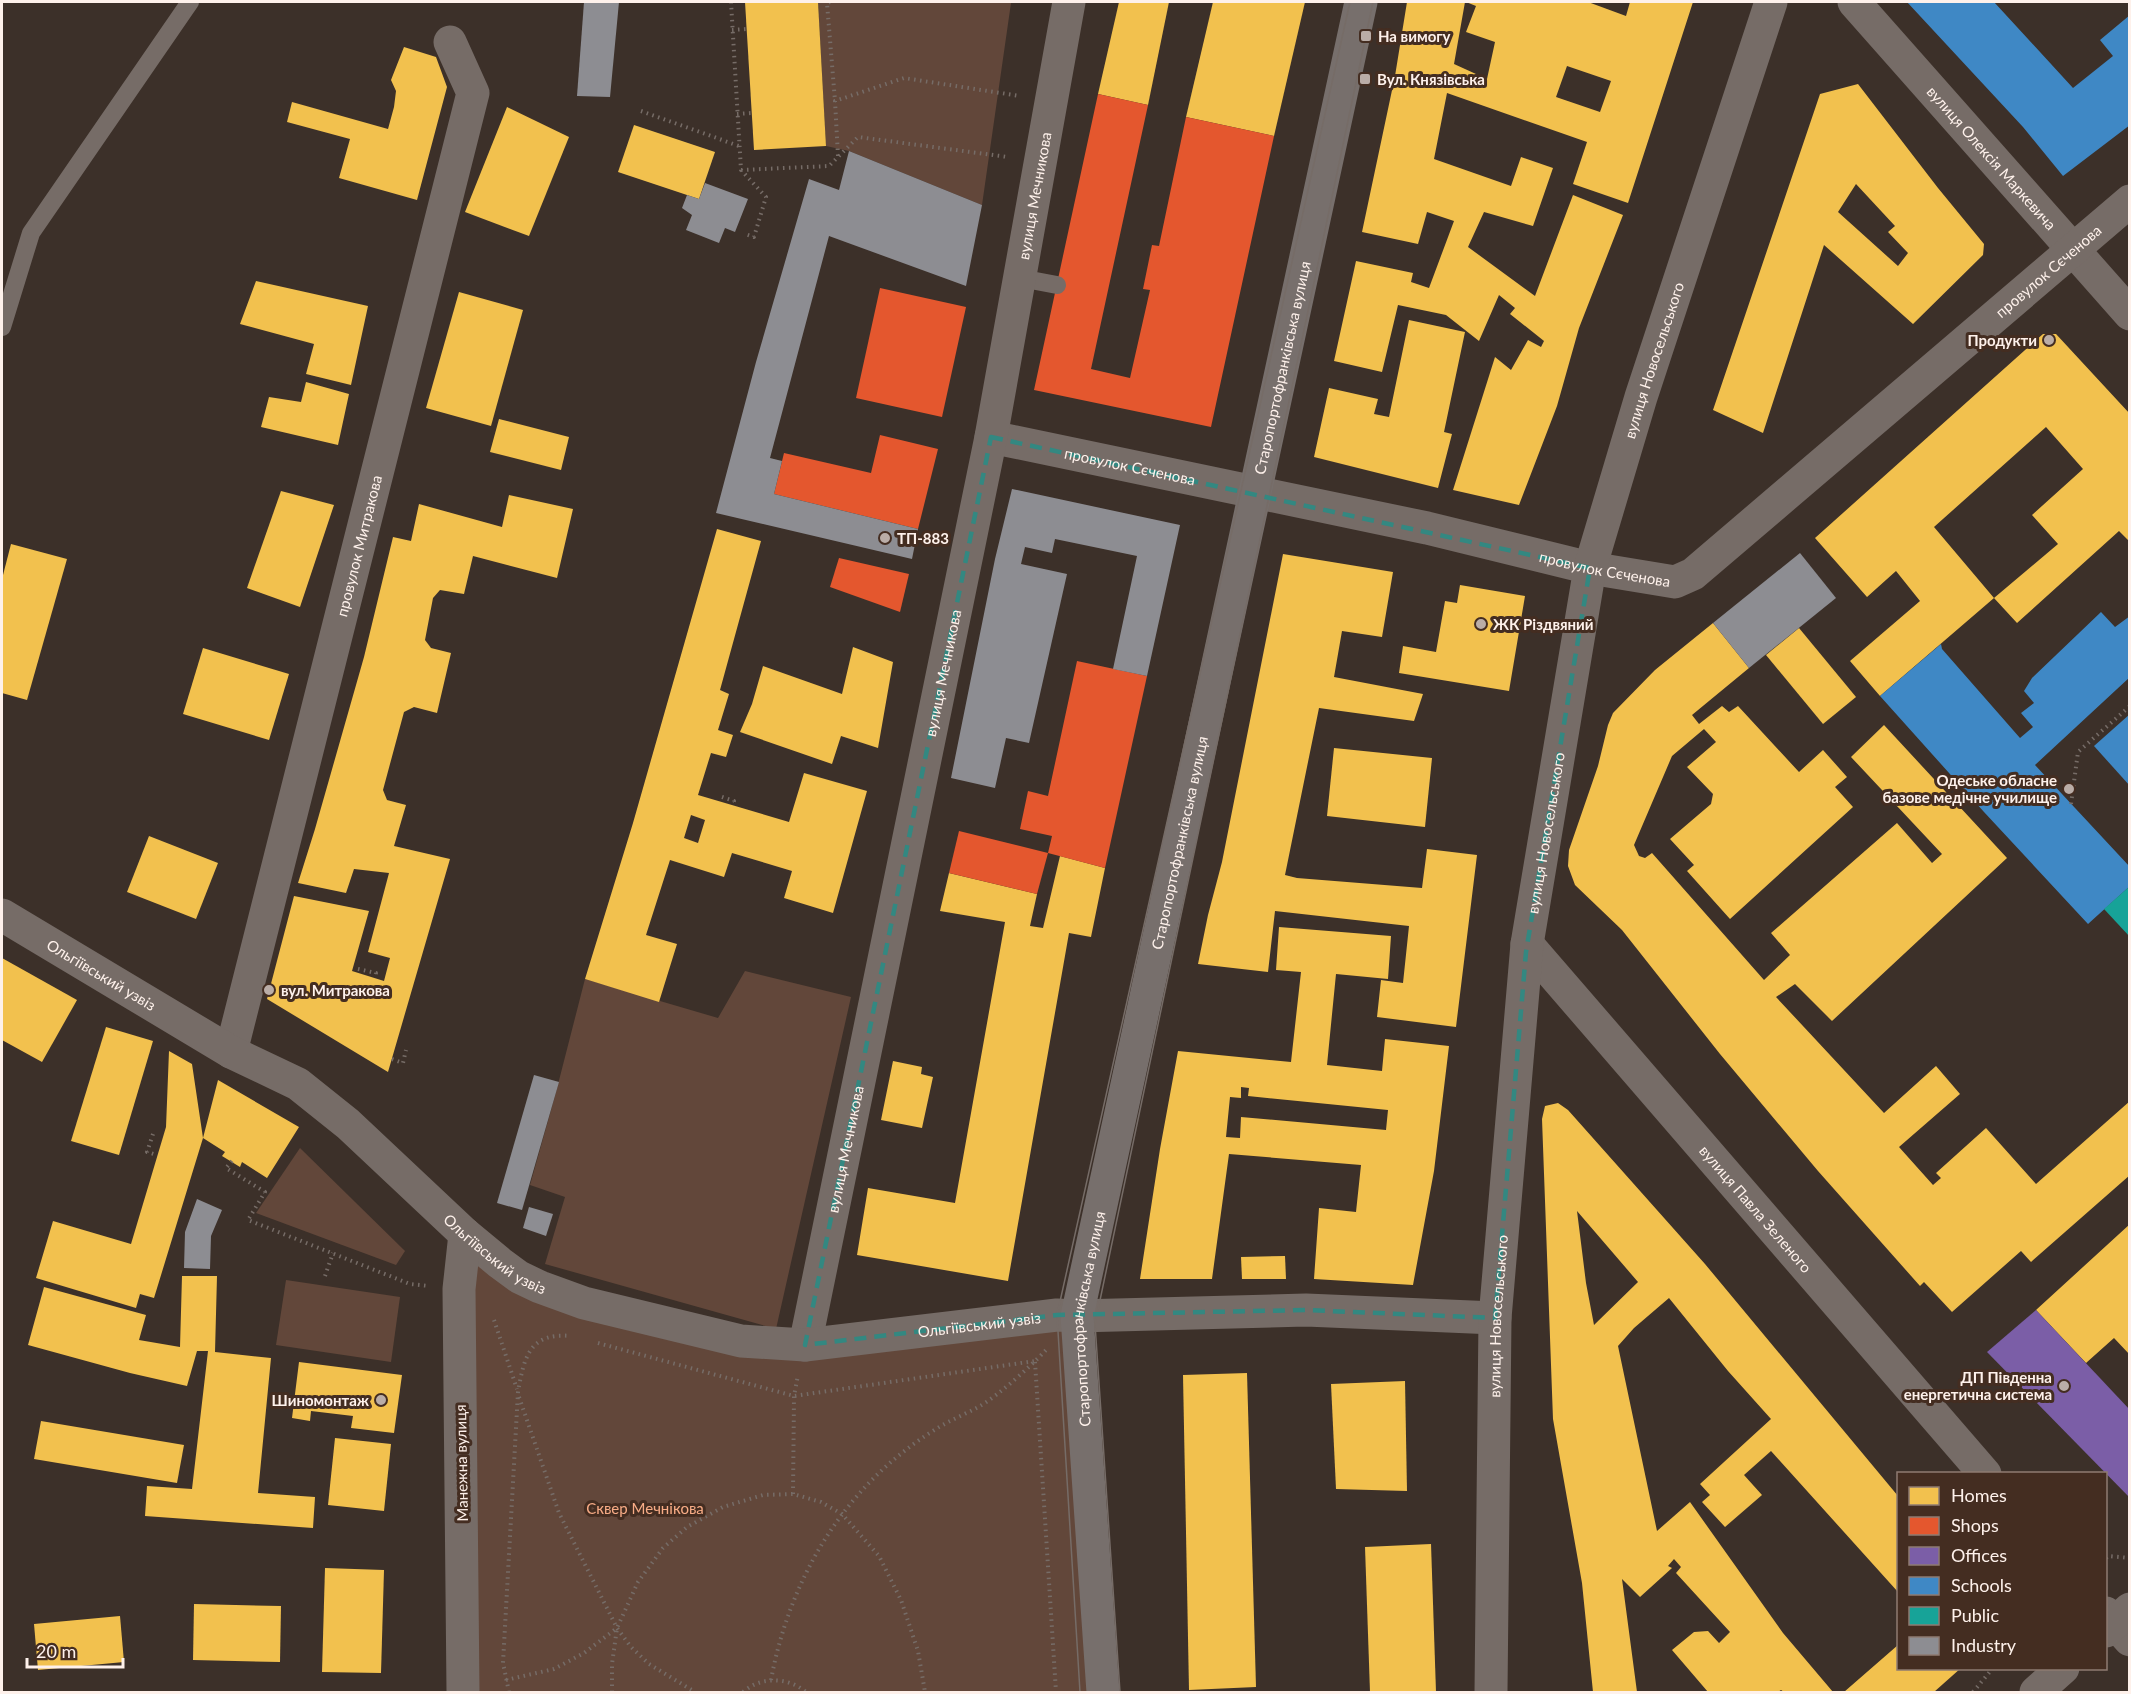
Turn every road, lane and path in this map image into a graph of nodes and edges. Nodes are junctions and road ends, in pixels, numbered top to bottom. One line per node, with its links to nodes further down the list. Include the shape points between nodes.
1 (190, 2): 26 (lane, via 31,233)
2 (731, 2): 9 (path)
3 (830, 2): 11 (path, via 827,3)
4 (1070, 2): 12 (street, вулиця Мечникова)
5 (1360, 2): 28 (main road, Старопортофранківська вулиця)
6 (1771, 2): 29 (street, вулиця Новосельського, via 1641,397)
7 (1854, 2): 22 (street, вулиця Олексія Маркевича)
8 (747, 29): 9 (path)
9 (732, 30): 15 (path)
10 (450, 42): 39 (street, провулок Митракова, via 473,93)
11 (835, 101): 12 (path, via 904,78); 17 (path)
12 (1051, 101): 18 (street, вулиця Мечникова)
13 (641, 111): 16 (path)
14 (752, 113): 15 (path)
15 (737, 114): 16 (path)
16 (740, 146): 19 (path)
17 (838, 156): 18 (path, via 858,136); 19 (path, via 829,166)
18 (1042, 162): 23 (street, вулиця Мечникова)
19 (741, 170): 21 (path, via 766,197 754,237)
20 (2130, 201): 22 (street, провулок Сєченова)
21 (745, 234)
22 (2074, 250): 25 (street, вулиця Олексія Маркевича); 29 (street, провулок Сєченова, via 1693,574 1675,582)
23 (1020, 278): 24 (lane); 27 (street, вулиця Мечникова)
24 (1057, 285)
25 (2130, 314)
26 (2, 327)
27 (992, 437): 28 (street, провулок Сєченова); 53 (street, вулиця Мечникова)
28 (1255, 492): 29 (street, провулок Сєченова); 49 (main road, Старопортофранківська вулиця)
29 (1590, 568): 35 (street, вулиця Новосельського)
30 (2130, 706): 32 (path, via 2078,752)
31 (722, 797): 33 (path, via 734,801)
32 (2071, 804)
33 (733, 805)
34 (2, 915): 39 (street, Ольгіївський узвіз)
35 (1527, 944): 50 (street, вулиця Новосельського); 57 (street, вулиця Павла Зеленого)
36 (358, 969): 37 (path, via 376,973)
37 (375, 978)
38 (406, 1050): 40 (path, via 403,1063)
39 (231, 1052): 44 (street, Ольгіївський узвіз, via 298,1084)
40 (392, 1059)
41 (153, 1134): 42 (path, via 147,1152)
42 (158, 1155)
43 (232, 1161): 45 (path, via 226,1168 265,1192 248,1220)
44 (465, 1234): 47 (street, Манежна вулиця); 53 (street, Ольгіївський узвіз, via 519,1277 584,1303 741,1341)
45 (333, 1253): 46 (path); 47 (path, via 410,1284)
46 (325, 1276)
47 (459, 1289): 67 (street, Манежна вулиця)
48 (492, 1313): 55 (path)
49 (1077, 1316): 50 (street, Ольгіївський узвіз, via 1306,1310); 53 (street, Ольгіївський узвіз); 75 (main road, Старопортофранківська вулиця)
50 (1495, 1318): 76 (street, вулиця Новосельського)
51 (580, 1338): 55 (path, via 552,1336 536,1343 524,1361)
52 (591, 1341): 56 (path)
53 (805, 1345): 56 (path)
54 (1035, 1361): 56 (path); 59 (path, via 982,1405 936,1428 893,1459); 74 (path)
55 (518, 1392): 62 (path, via 559,1513); 65 (path, via 503,1663)
56 (794, 1396): 58 (path)
57 (1984, 1472)
58 (793, 1494): 59 (path, via 821,1502); 62 (path, via 763,1495 723,1507 687,1527 663,1548 638,1582)
59 (842, 1514): 66 (path, via 800,1581 777,1648); 73 (path, via 879,1556 901,1600 918,1651)
60 (2107, 1557): 61 (path)
61 (2130, 1558)
62 (617, 1628): 65 (path, via 554,1669); 69 (path); 70 (path, via 649,1664)
63 (1991, 1670): 77 (path)
64 (2061, 1670): 78 (street)
65 (507, 1680): 68 (path)
66 (771, 1680): 71 (path); 72 (path)
67 (463, 1692)
68 (509, 1692)
69 (612, 1692)
70 (695, 1692)
71 (743, 1692)
72 (806, 1692)
73 (925, 1692)
74 (1056, 1692)
75 (1102, 1692)
76 (1491, 1692)
77 (1973, 1692)
78 (2036, 1692)

